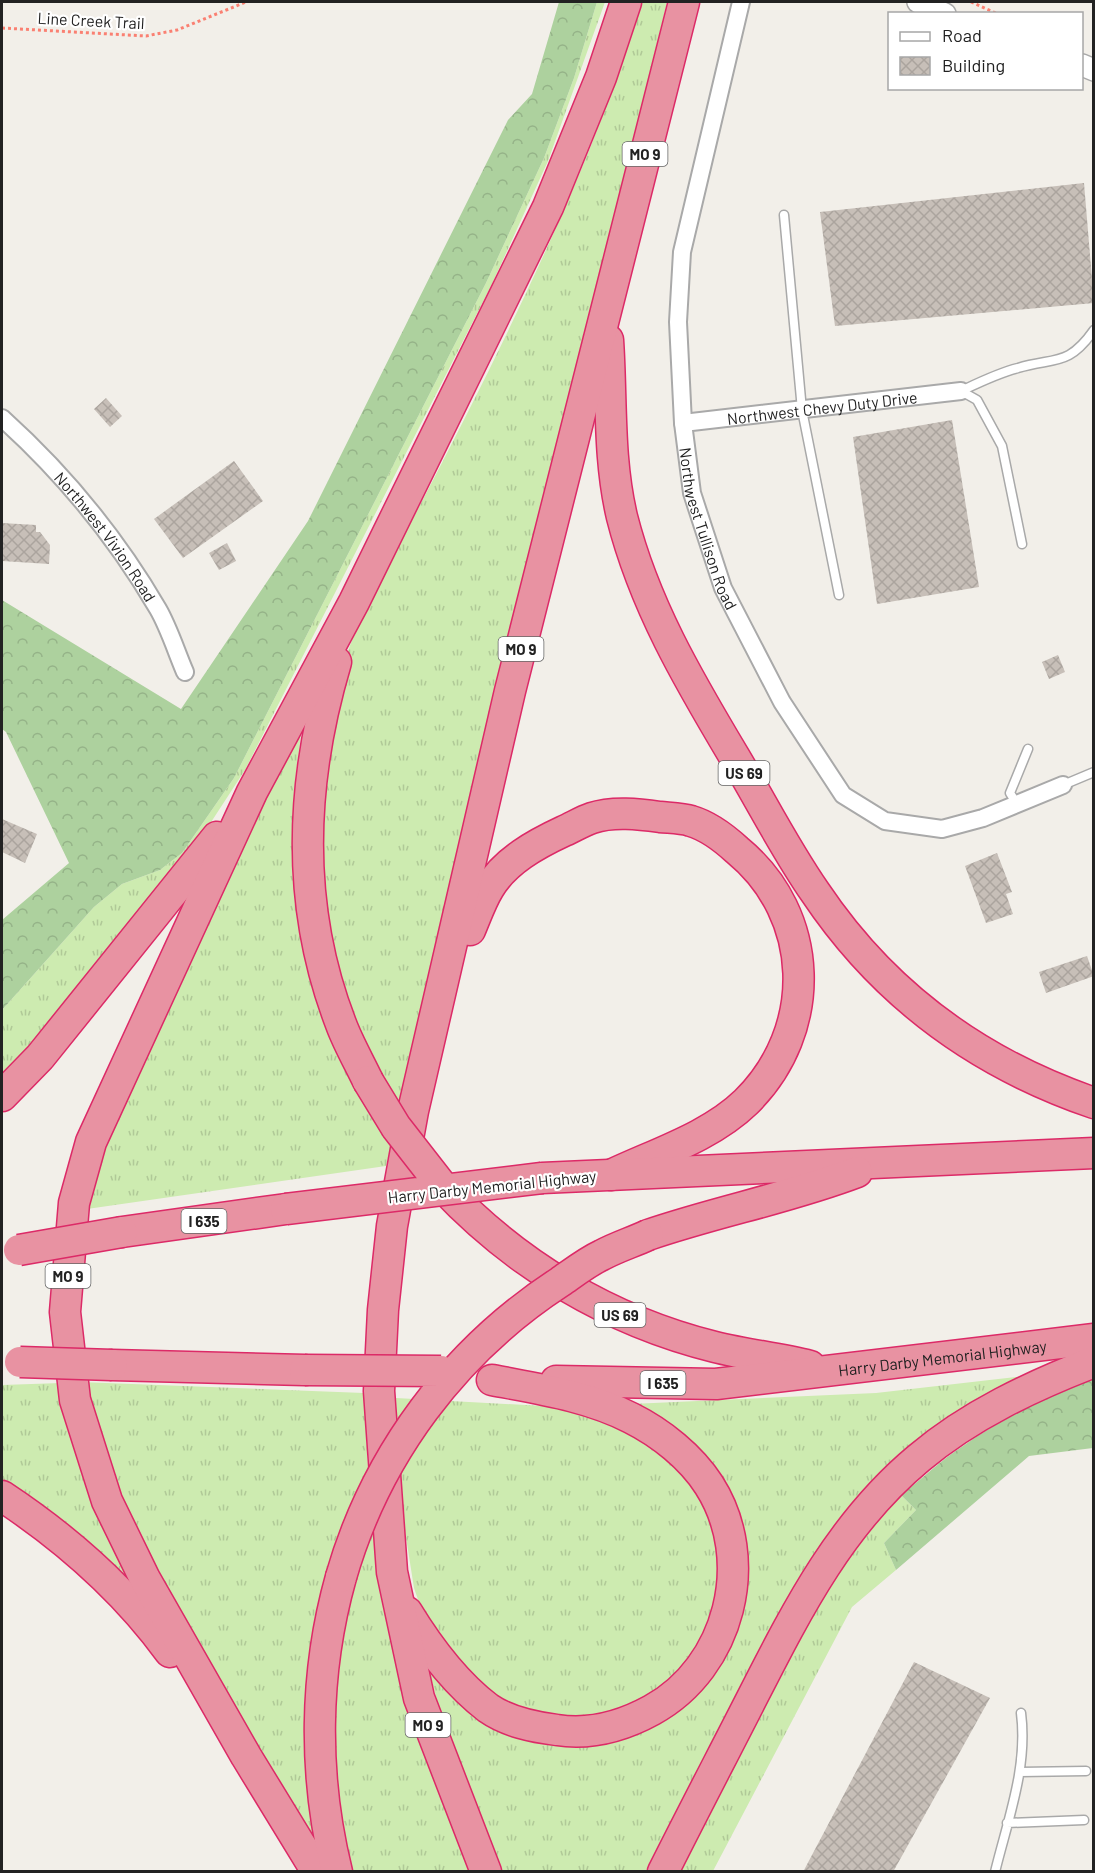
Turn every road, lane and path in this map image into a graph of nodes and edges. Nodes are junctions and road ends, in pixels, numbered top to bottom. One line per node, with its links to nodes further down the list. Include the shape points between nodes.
1 (246, 2): 9 (path, Line Creek Trail, via 177,30 146,36)
2 (626, 2): 19 (highway, MO 9, via 601,77 548,207)
3 (684, 2): 11 (highway, MO 9)
4 (741, 2): 16 (street, Northwest Tullison Road, via 682,252 678,322)
5 (918, 2): 7 (street)
6 (971, 2): 8 (path)
7 (940, 12)
8 (994, 12)
9 (2, 28)
10 (784, 215): 14 (lane)
11 (606, 307): 26 (highway, MO 9, via 510,691); 28 (highway, US 69, via 615,480 644,586 680,664 814,892 847,936 921,1010 969,1046 1010,1070)
12 (1094, 330): 13 (lane, via 1062,361 1019,367)
13 (962, 391): 14 (street, Northwest Chevy Duty Drive); 17 (lane, via 977,400 1002,446)
14 (802, 410): 16 (street, Northwest Chevy Duty Drive); 18 (lane)
15 (2, 418): 20 (street, Northwest Vivion Road, via 63,479 130,564 159,611)
16 (683, 423): 25 (street, Northwest Tullison Road, via 692,494 723,588 782,702 843,795 885,821 942,829)
17 (1022, 543)
18 (839, 596)
19 (354, 602): 24 (highway, MO 9); 36 (highway, US 69, bridge, via 321,712 311,769 307,855 312,915 341,1024 396,1126 471,1217 534,1266 611,1311 716,1347)
20 (185, 672)
21 (1028, 749): 25 (lane, via 1010,793)
22 (1094, 772): 23 (lane)
23 (1063, 785): 25 (street, Northwest Tullison Road)
24 (252, 792): 27 (highway, via 40,1057); 41 (highway, MO 9, via 91,1142 74,1203 65,1312 75,1400 106,1500 145,1579)
25 (1017, 804)
26 (442, 993): 31 (highway, via 489,887 513,861 537,844 594,817 632,813 692,821 752,862 774,888 797,947 798,996 786,1043 762,1085 727,1118); 39 (highway, MO 9, via 392,1226 383,1310 379,1391)
27 (2, 1096)
28 (1094, 1103)
29 (1094, 1153): 30 (highway, Harry Darby Memorial Highway / I 635)
30 (883, 1162): 31 (highway, Harry Darby Memorial Highway / I 635); 47 (highway, bridge, via 808,1191 705,1216 600,1255 523,1306 458,1367 421,1412 366,1508 341,1577 325,1653 320,1732 325,1812)
31 (610, 1175): 32 (highway, Harry Darby Memorial Highway / I 635, bridge, via 542,1178 286,1209)
32 (10, 1252)
33 (1094, 1339): 36 (highway, Harry Darby Memorial Highway / I 635)
34 (1094, 1362): 49 (highway, via 1024,1392 961,1427 920,1457 860,1516 799,1606)
35 (11, 1363): 37 (highway, Harry Darby Memorial Highway / I 635, bridge, via 441,1371)
36 (834, 1371): 37 (highway, Harry Darby Memorial Highway / I 635, via 716,1384)
37 (492, 1380): 39 (highway, via 577,1397 609,1408 654,1431 701,1473 721,1507 732,1548 732,1595 708,1658 678,1692 640,1716 598,1730 575,1731 520,1723 489,1708 445,1667 406,1610)
38 (2, 1496): 41 (highway, via 76,1551 114,1586 168,1649)
39 (392, 1572): 48 (highway, MO 9, via 419,1698)
40 (1021, 1713): 43 (lane, via 1024,1738)
41 (246, 1756): 46 (highway, MO 9)
42 (1086, 1771): 43 (lane)
43 (1020, 1772): 45 (lane)
44 (1084, 1820): 45 (lane)
45 (1007, 1823): 50 (lane)
46 (317, 1872)
47 (337, 1872)
48 (486, 1872)
49 (663, 1872)
50 (994, 1872)

